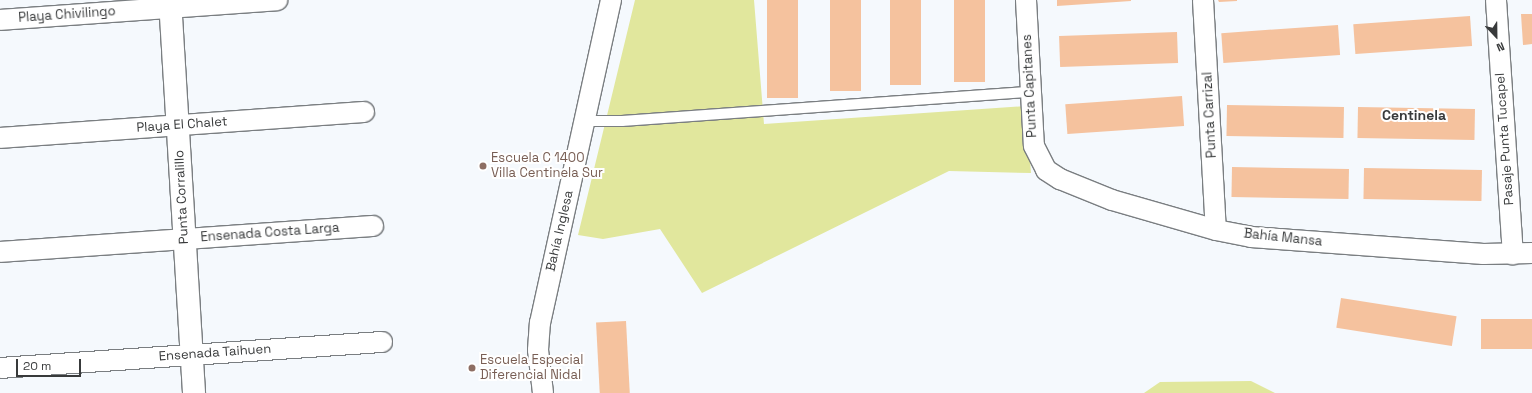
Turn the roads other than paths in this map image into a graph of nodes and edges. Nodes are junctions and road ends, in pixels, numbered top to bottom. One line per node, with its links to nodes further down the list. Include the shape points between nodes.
1 (277, 0): 6 (street, Playa Chivilingo)
2 (611, 0): 10 (street, Bahía Inglesa)
3 (1026, 0): 8 (street, Punta Capitanes)
4 (1203, 0): 15 (street, Punta Carrizal)
5 (1496, 0): 18 (street, Pasaje Punta Tucapel)
6 (171, 4): 7 (street, Playa Chivilingo); 11 (street, Punta Corralillo)
7 (0, 20)
8 (1030, 92): 10 (lane, via 622,121); 13 (street, Punta Capitanes, via 1034,146)
9 (364, 112): 11 (street, Playa El Chalet)
10 (584, 121): 23 (street, Bahía Inglesa, via 540,323 538,350)
11 (178, 125): 12 (street, Playa El Chalet); 16 (street, Punta Corralillo)
12 (0, 138)
13 (1046, 170): 15 (street, Bahía Mansa, via 1060,180 1112,200)
14 (373, 226): 16 (street, Ensenada Costa Larga)
15 (1216, 230): 18 (street, Bahía Mansa, via 1251,237 1400,249)
16 (184, 239): 17 (street, Ensenada Costa Larga); 20 (street, Punta Corralillo)
17 (0, 252)
18 (1522, 254)
19 (382, 342): 20 (street, Ensenada Taihuen)
20 (192, 355): 21 (street, Ensenada Taihuen); 22 (street, Punta Corralillo)
21 (0, 368)
22 (194, 393)
23 (543, 393)

